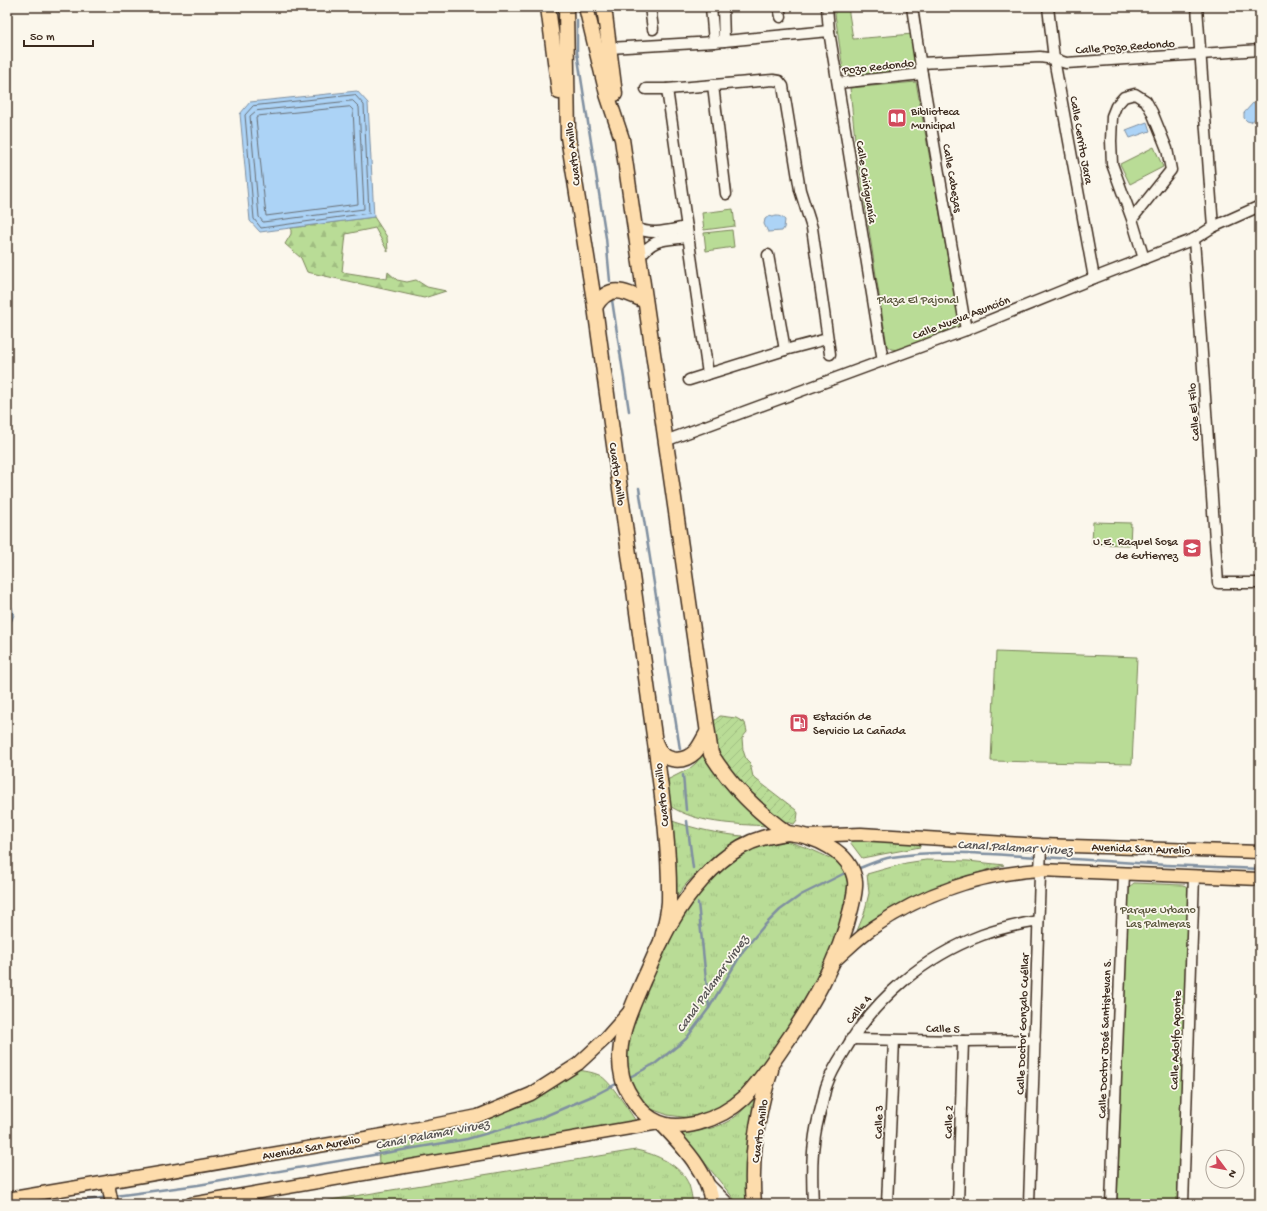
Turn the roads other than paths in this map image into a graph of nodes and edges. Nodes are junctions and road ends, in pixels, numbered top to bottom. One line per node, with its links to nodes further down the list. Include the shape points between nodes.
1 (548, 7): 25 (highway)
2 (566, 7): 25 (highway, Cuarto Anillo)
3 (586, 7): 26 (highway, via 607,94)
4 (604, 7): 15 (highway)
5 (650, 7): 12 (street)
6 (711, 7): 14 (street)
7 (723, 7): 14 (street)
8 (826, 7): 13 (street, Calle Chiriguanía)
9 (912, 7): 19 (street, Calle Cabezas)
10 (1048, 7): 18 (street, Calle Cerrito Jara)
11 (1197, 7): 17 (street)
12 (653, 29)
13 (829, 31): 14 (street); 21 (street, Calle Chiriguanía)
14 (719, 42): 15 (street)
15 (609, 48): 26 (highway)
16 (1260, 50): 17 (street, Calle Pozo Redondo)
17 (1201, 54): 18 (street, Calle Pozo Redondo, via 1066,63); 31 (street)
18 (1054, 59): 19 (street, Calle Pozo Redondo, via 1040,57); 37 (street, Calle Cerrito Jara)
19 (921, 63): 20 (street, Calle Cabezas)
20 (922, 74): 21 (street, Pozo Redondo); 40 (street, Calle Cabezas)
21 (838, 83): 44 (street, Calle Chiriguanía)
22 (713, 85): 24 (street); 27 (street); 41 (street, via 773,80 779,81 783,86 800,190 812,228)
23 (646, 89): 24 (street)
24 (667, 89): 32 (street)
25 (568, 137): 39 (highway, Cuarto Anillo)
26 (622, 139): 30 (highway)
27 (726, 194)
28 (1260, 206): 31 (street, Calle Nueva Asunción)
29 (1132, 219): 29 (street, via 1112,164 1111,141 1112,116 1116,106 1124,96 1136,94 1146,101 1152,112 1167,149 1171,170); 36 (street)
30 (634, 221): 32 (street, via 636,228 644,232); 35 (highway)
31 (1213, 227): 33 (street, Calle Nueva Asunción)
32 (688, 232): 35 (street, via 656,241 645,248); 45 (street)
33 (1194, 239): 36 (street, Calle Nueva Asunción); 48 (street, Calle El Filo, via 1218,583)
34 (768, 255): 42 (street)
35 (639, 258): 38 (highway)
36 (1144, 259): 37 (street, Calle Nueva Asunción)
37 (1094, 278): 40 (street, Calle Nueva Asunción)
38 (645, 301): 39 (highway, via 620,291 609,292); 47 (highway)
39 (595, 307): 50 (highway, Cuarto Anillo)
40 (966, 330): 44 (street, Calle Nueva Asunción)
41 (827, 339): 42 (street); 43 (street)
42 (785, 350): 45 (street)
43 (830, 354)
44 (883, 361): 47 (street, Calle Nueva Asunción)
45 (708, 374): 46 (street)
46 (689, 380)
47 (665, 441): 49 (highway)
48 (1260, 583)
49 (707, 733): 50 (highway, via 696,751 681,759 665,757 658,751); 51 (highway, via 711,754 722,773 769,820)
50 (655, 743): 60 (highway, Cuarto Anillo, via 668,868 669,904)
51 (786, 833): 52 (highway); 60 (highway, via 761,838 739,848 721,862 686,900 671,921)
52 (806, 836): 53 (main road, Avenida San Aurelio, via 861,834); 61 (highway, via 843,858 855,880 847,925)
53 (1040, 848): 54 (main road, Avenida San Aurelio); 55 (street, Calle Doctor Gonzalo Cuéllar)
54 (1260, 852)
55 (1040, 867): 56 (main road); 59 (street, Calle Doctor Gonzalo Cuéllar); 61 (main road, via 980,878 934,894 904,908 873,928)
56 (1124, 873): 57 (main road); 81 (street, Calle Doctor José Santistevan S.)
57 (1194, 876): 58 (main road); 82 (street, Calle Adolfo Aponte)
58 (1260, 879)
59 (1038, 921): 63 (street, Calle 4, via 983,934 932,959 888,994); 65 (street, Calle Doctor Gonzalo Cuéllar)
60 (661, 942): 62 (highway)
61 (832, 964): 67 (highway, via 809,1006)
62 (630, 1011): 68 (highway, via 620,1055 622,1078 641,1110); 70 (main road, Avenida San Aurelio, via 578,1064 531,1094 478,1116)
63 (851, 1038): 64 (street, Calle 5); 77 (street, Calle 4, via 826,1087 820,1112 812,1167)
64 (894, 1040): 66 (street, Calle 5); 78 (street, Calle 3)
65 (1035, 1040): 66 (street, Calle 5); 80 (street, Calle Doctor Gonzalo Cuéllar)
66 (963, 1041): 79 (street, Calle 2)
67 (774, 1060): 68 (highway, via 745,1097 729,1111 710,1120 691,1124); 76 (highway, Cuarto Anillo, via 757,1124)
68 (660, 1124): 69 (highway, via 693,1160); 73 (main road)
69 (705, 1181): 74 (highway); 75 (street)
70 (110, 1185): 71 (main road, Avenida San Aurelio); 72 (main road)
71 (7, 1199)
72 (112, 1204)
73 (191, 1204)
74 (712, 1204)
75 (729, 1204)
76 (754, 1204)
77 (813, 1204)
78 (887, 1204)
79 (958, 1204)
80 (1029, 1204)
81 (1111, 1204)
82 (1182, 1204)

